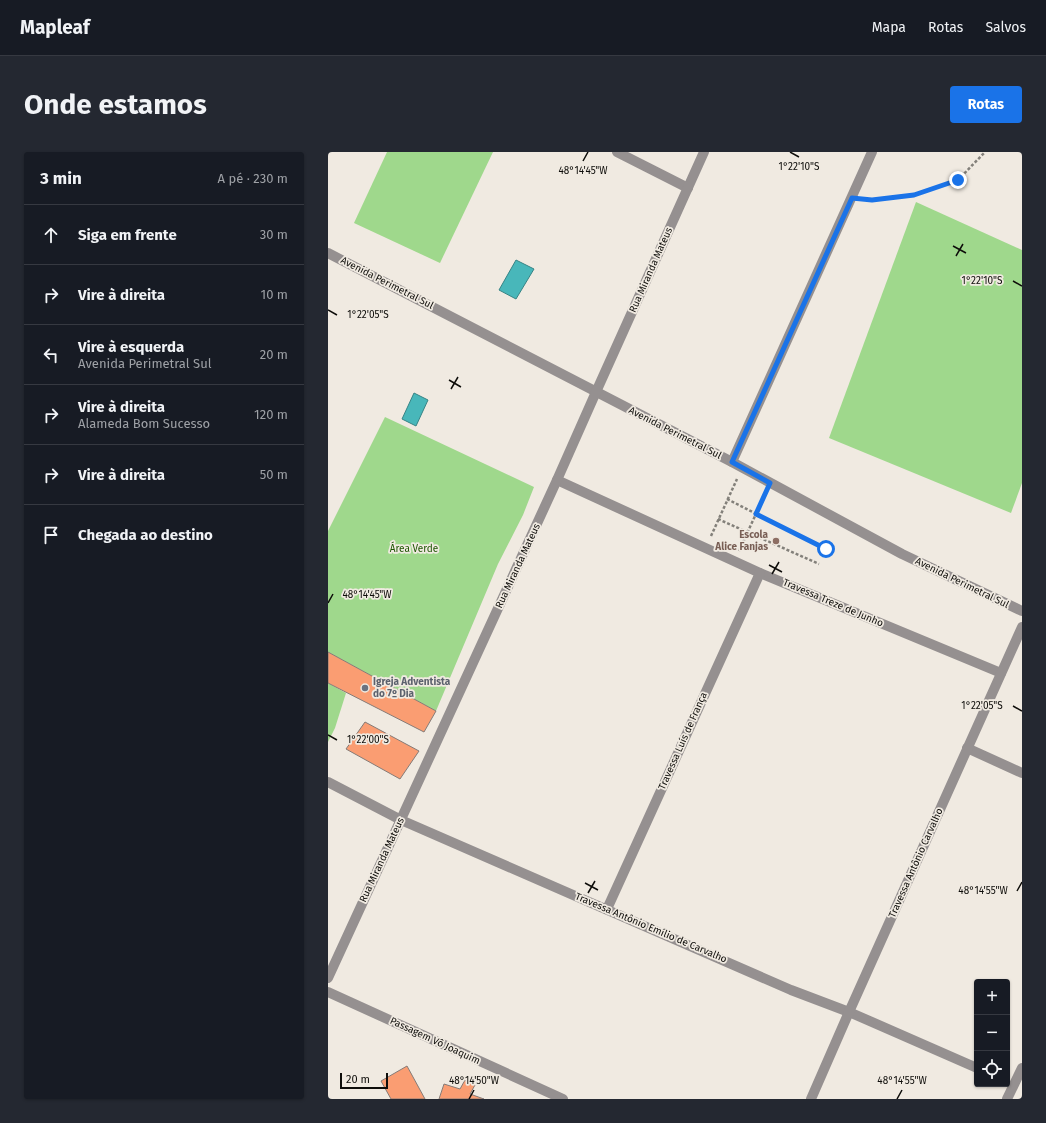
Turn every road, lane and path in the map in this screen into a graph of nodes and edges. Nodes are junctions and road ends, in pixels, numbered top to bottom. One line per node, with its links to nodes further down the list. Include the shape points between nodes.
1 (617, 152): 5 (street)
2 (704, 152): 5 (street, Rua Miranda Mateus)
3 (872, 152): 6 (street)
4 (985, 152): 6 (path, via 958,180 914,195 872,200)
5 (688, 188): 8 (street, Rua Miranda Mateus)
6 (852, 198): 9 (street)
7 (328, 253): 8 (street, Avenida Perimetral Sul)
8 (596, 392): 9 (street, Avenida Perimetral Sul); 11 (street, Rua Miranda Mateus)
9 (732, 462): 10 (street, Avenida Perimetral Sul)
10 (742, 468): 12 (street, Avenida Perimetral Sul); 13 (path)
11 (558, 480): 17 (street, Travessa Treze de Junho); 28 (street, Rua Miranda Mateus)
12 (770, 483): 14 (path); 22 (street, Avenida Perimetral Sul, via 902,554)
13 (727, 499): 14 (path); 15 (path)
14 (756, 514): 16 (path); 18 (path)
15 (718, 519): 16 (path); 17 (path)
16 (747, 532): 19 (path); 20 (path)
17 (706, 548): 19 (street, Travessa Treze de Junho)
18 (826, 549)
19 (735, 561): 21 (street, Travessa Treze de Junho)
20 (819, 564)
21 (760, 573): 24 (street, Travessa Treze de Junho); 29 (street, Travessa Luís de França)
22 (1022, 611)
23 (1022, 627): 24 (street, Travessa Antônio Carvalho)
24 (1001, 673): 25 (street, Travessa Antônio Carvalho)
25 (967, 748): 26 (street); 32 (street, Travessa Antônio Carvalho)
26 (1022, 773)
27 (328, 782): 28 (street, Travessa Antônio Emílio de Carvalho)
28 (401, 820): 29 (street, Travessa Antônio Emílio de Carvalho); 30 (street, Rua Miranda Mateus)
29 (607, 909): 32 (street, Travessa Antônio Emílio de Carvalho, via 791,990)
30 (328, 978)
31 (328, 992): 37 (street, Passagem Vô Joaquim)
32 (849, 1012): 33 (street, Travessa Antônio Emílio de Carvalho); 38 (street, Travessa Antônio Carvalho)
33 (974, 1067)
34 (1022, 1068): 35 (street)
35 (1010, 1083)
36 (1009, 1087): 39 (street)
37 (563, 1099)
38 (811, 1099)
39 (1007, 1099)

